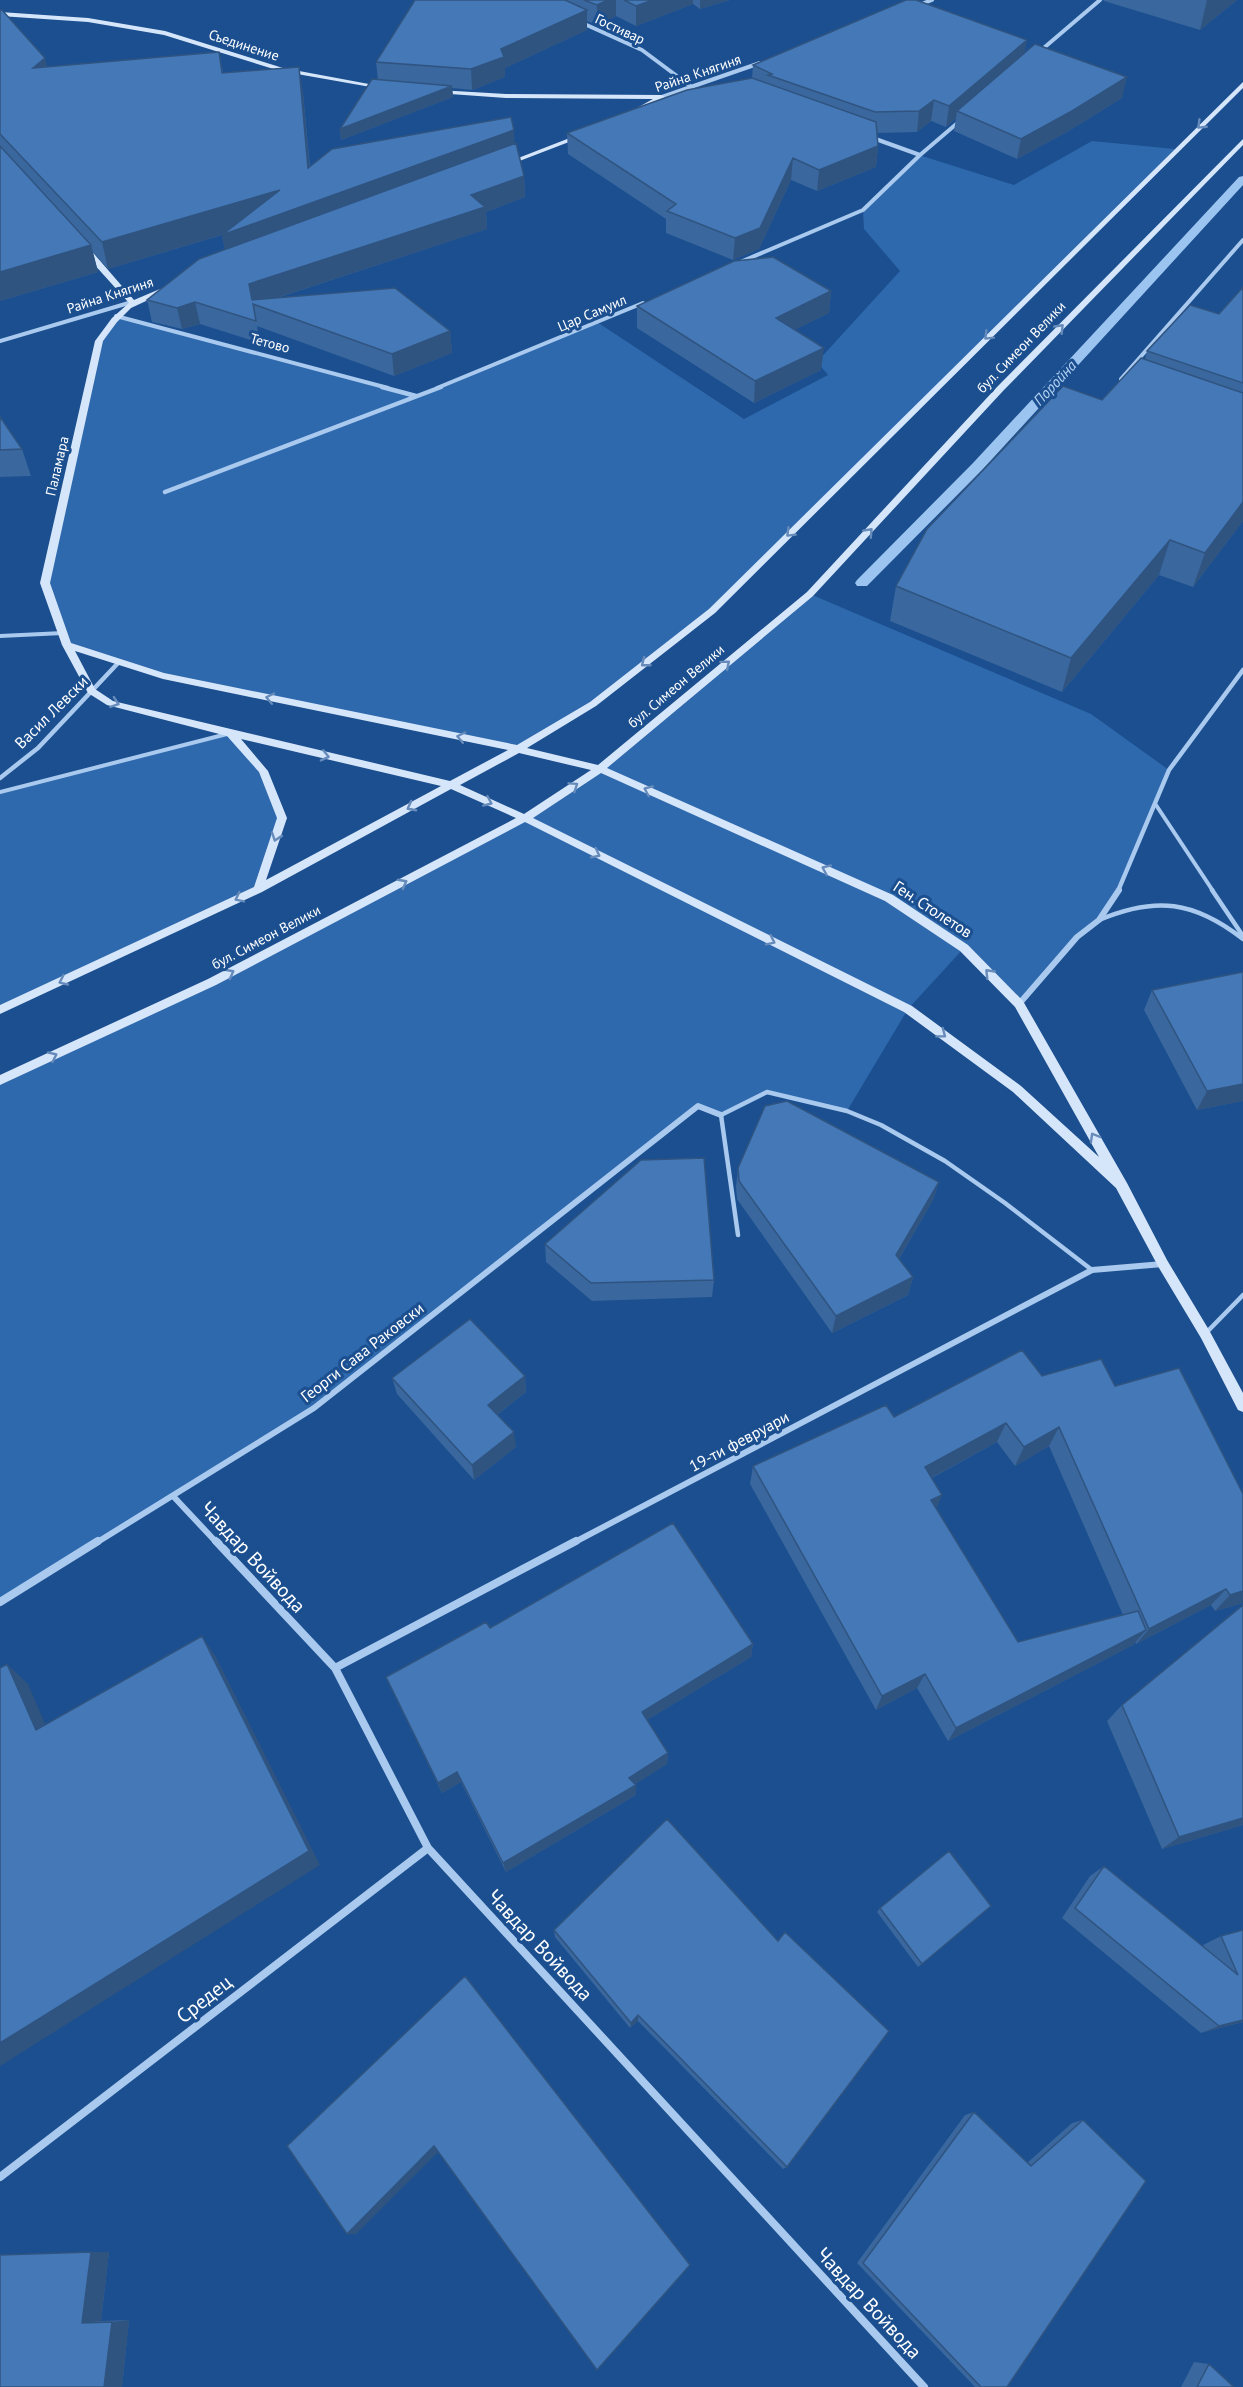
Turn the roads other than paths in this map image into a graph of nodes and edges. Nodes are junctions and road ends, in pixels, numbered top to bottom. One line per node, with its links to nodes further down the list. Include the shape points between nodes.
1 (932, 0): 3 (street)
2 (1100, 0): 6 (street)
3 (910, 8)
4 (0, 14): 12 (street, Съединение, via 88,20 165,33 282,70)
5 (572, 18): 11 (street, Гостивар, via 642,50)
6 (1037, 54)
7 (768, 60): 8 (street, Райна Княгиня)
8 (713, 81): 9 (street); 11 (street, Райна Княгиня)
9 (724, 84)
10 (1243, 84): 40 (street, бул. Симеон Велики, one-way to 40, via 712,611 593,704)
11 (693, 88): 14 (street, Райна Княгиня)
12 (392, 89)
13 (426, 91): 14 (street)
14 (662, 97): 15 (street, Райна Княгиня)
15 (631, 114)
16 (965, 116): 20 (street)
17 (588, 134): 21 (street)
18 (866, 135): 20 (street)
19 (1243, 141): 41 (street, бул. Симеон Велики, one-way to 19, via 810,594 1000,390)
20 (920, 155): 24 (street, via 864,210)
21 (499, 166)
22 (1243, 240): 30 (street)
23 (78, 242): 27 (street)
24 (736, 264)
25 (177, 285): 27 (street, Райна Княгиня)
26 (650, 300): 31 (street, Цар Самуил)
27 (132, 302): 28 (street, Паламара); 29 (street, Райна Княгиня)
28 (115, 316): 31 (street, Тетово); 33 (street, Паламара, via 99,341 45,583)
29 (0, 341)
30 (1118, 383)
31 (417, 397): 32 (street, Цар Самуил)
32 (165, 492)
33 (63, 633): 34 (lane); 35 (street, Паламара)
34 (0, 636)
35 (67, 645): 36 (street, Ген. Столетов); 38 (street, Паламара)
36 (119, 662): 38 (street, Васил Левски); 40 (street, Ген. Столетов, one-way to 36, via 164,676)
37 (1243, 670): 45 (street, via 1169,770)
38 (91, 691): 39 (street, one-way to 39, via 110,702); 42 (street, Васил Левски, via 38,748)
39 (230, 733): 43 (street, one-way to 43); 44 (lane); 47 (street, one-way to 47, via 263,771 282,818)
40 (518, 749): 41 (street, Ген. Столетов); 43 (street, бул. Симеон Велики)
41 (600, 769): 46 (street, бул. Симеон Велики, one-way to 41); 50 (street, Ген. Столетов, one-way to 41, via 964,948 889,897)
42 (0, 778)
43 (451, 785): 46 (street, one-way to 46); 47 (street, бул. Симеон Велики, one-way to 47)
44 (0, 792)
45 (1156, 804): 48 (street, via 1123,883); 49 (lane)
46 (525, 818): 52 (street, бул. Симеон Велики, one-way to 46, via 212,982); 54 (street, one-way to 54, via 908,1009 1017,1089)
47 (258, 889): 51 (street, бул. Симеон Велики, one-way to 51)
48 (1099, 920): 49 (lane, via 1123,908 1152,904 1184,907 1208,915); 50 (street, via 1077,937)
49 (1243, 938)
50 (1018, 1004): 54 (street, Ген. Столетов, one-way to 50)
51 (0, 1010)
52 (0, 1080)
53 (721, 1115): 55 (lane); 57 (lane, via 767,1092 847,1111 927,1148); 61 (street, Георги Сава Раковски, via 698,1106 314,1408)
54 (1123, 1187): 56 (street, Ген. Столетов)
55 (738, 1235)
56 (1163, 1264): 57 (street, 19-ти февруари); 59 (street, Ген. Столетов)
57 (1092, 1270): 63 (street, 19-ти февруари)
58 (1243, 1295): 59 (lane)
59 (1205, 1334): 60 (street, Ген. Столетов)
60 (1243, 1406)
61 (173, 1496): 62 (street, Георги Сава Раковски); 63 (street, Чавдар Войвода)
62 (0, 1602)
63 (335, 1668): 64 (street, Чавдар Войвода)
64 (428, 1848): 65 (street, Средец); 66 (street, Чавдар Войвода)
65 (0, 2177)
66 (924, 2387)

